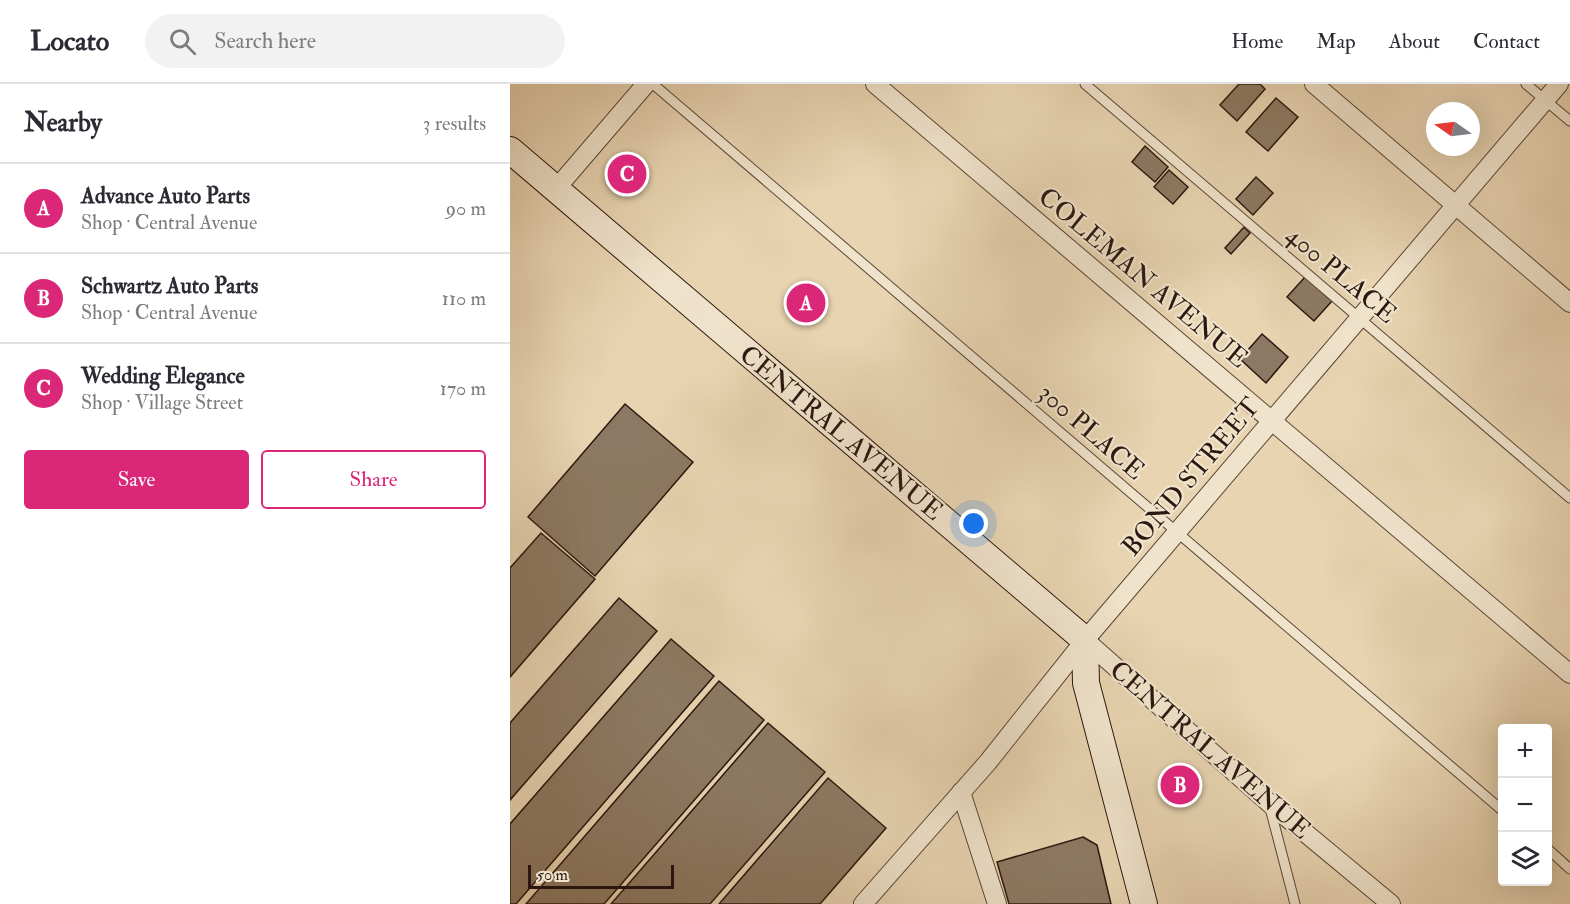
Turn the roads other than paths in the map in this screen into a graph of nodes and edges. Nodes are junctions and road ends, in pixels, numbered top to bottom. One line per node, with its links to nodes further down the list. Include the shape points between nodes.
1 (646, 84): 11 (street)
2 (653, 84): 17 (lane, 300 PLACE)
3 (875, 84): 15 (street, COLEMAN AVENUE)
4 (1085, 84): 14 (lane, 400 PLACE)
5 (1314, 84): 12 (street)
6 (1526, 84): 8 (lane)
7 (1559, 84): 8 (street, BOND STREET)
8 (1545, 100): 9 (lane); 12 (street, BOND STREET)
9 (1570, 121)
10 (510, 150): 11 (main road, CENTRAL AVENUE)
11 (555, 190): 18 (main road, CENTRAL AVENUE)
12 (1456, 205): 13 (street); 14 (street, BOND STREET)
13 (1570, 303)
14 (1359, 318): 15 (street, BOND STREET); 16 (lane, 400 PLACE)
15 (1272, 421): 17 (street, BOND STREET); 19 (street, COLEMAN AVENUE)
16 (1570, 498)
17 (1176, 533): 18 (street, BOND STREET); 22 (lane, 300 PLACE)
18 (1085, 640): 20 (street, BOND STREET); 21 (street, CENTRAL AVENUE); 27 (main road, via 1086,683)
19 (1570, 674)
20 (961, 792): 25 (street, BOND STREET); 26 (street)
21 (1268, 802): 28 (lane); 29 (street, CENTRAL AVENUE)
22 (1498, 807)
23 (1552, 852): 24 (lane)
24 (1570, 868)
25 (863, 904)
26 (997, 904)
27 (1144, 904)
28 (1296, 904)
29 (1391, 904)

